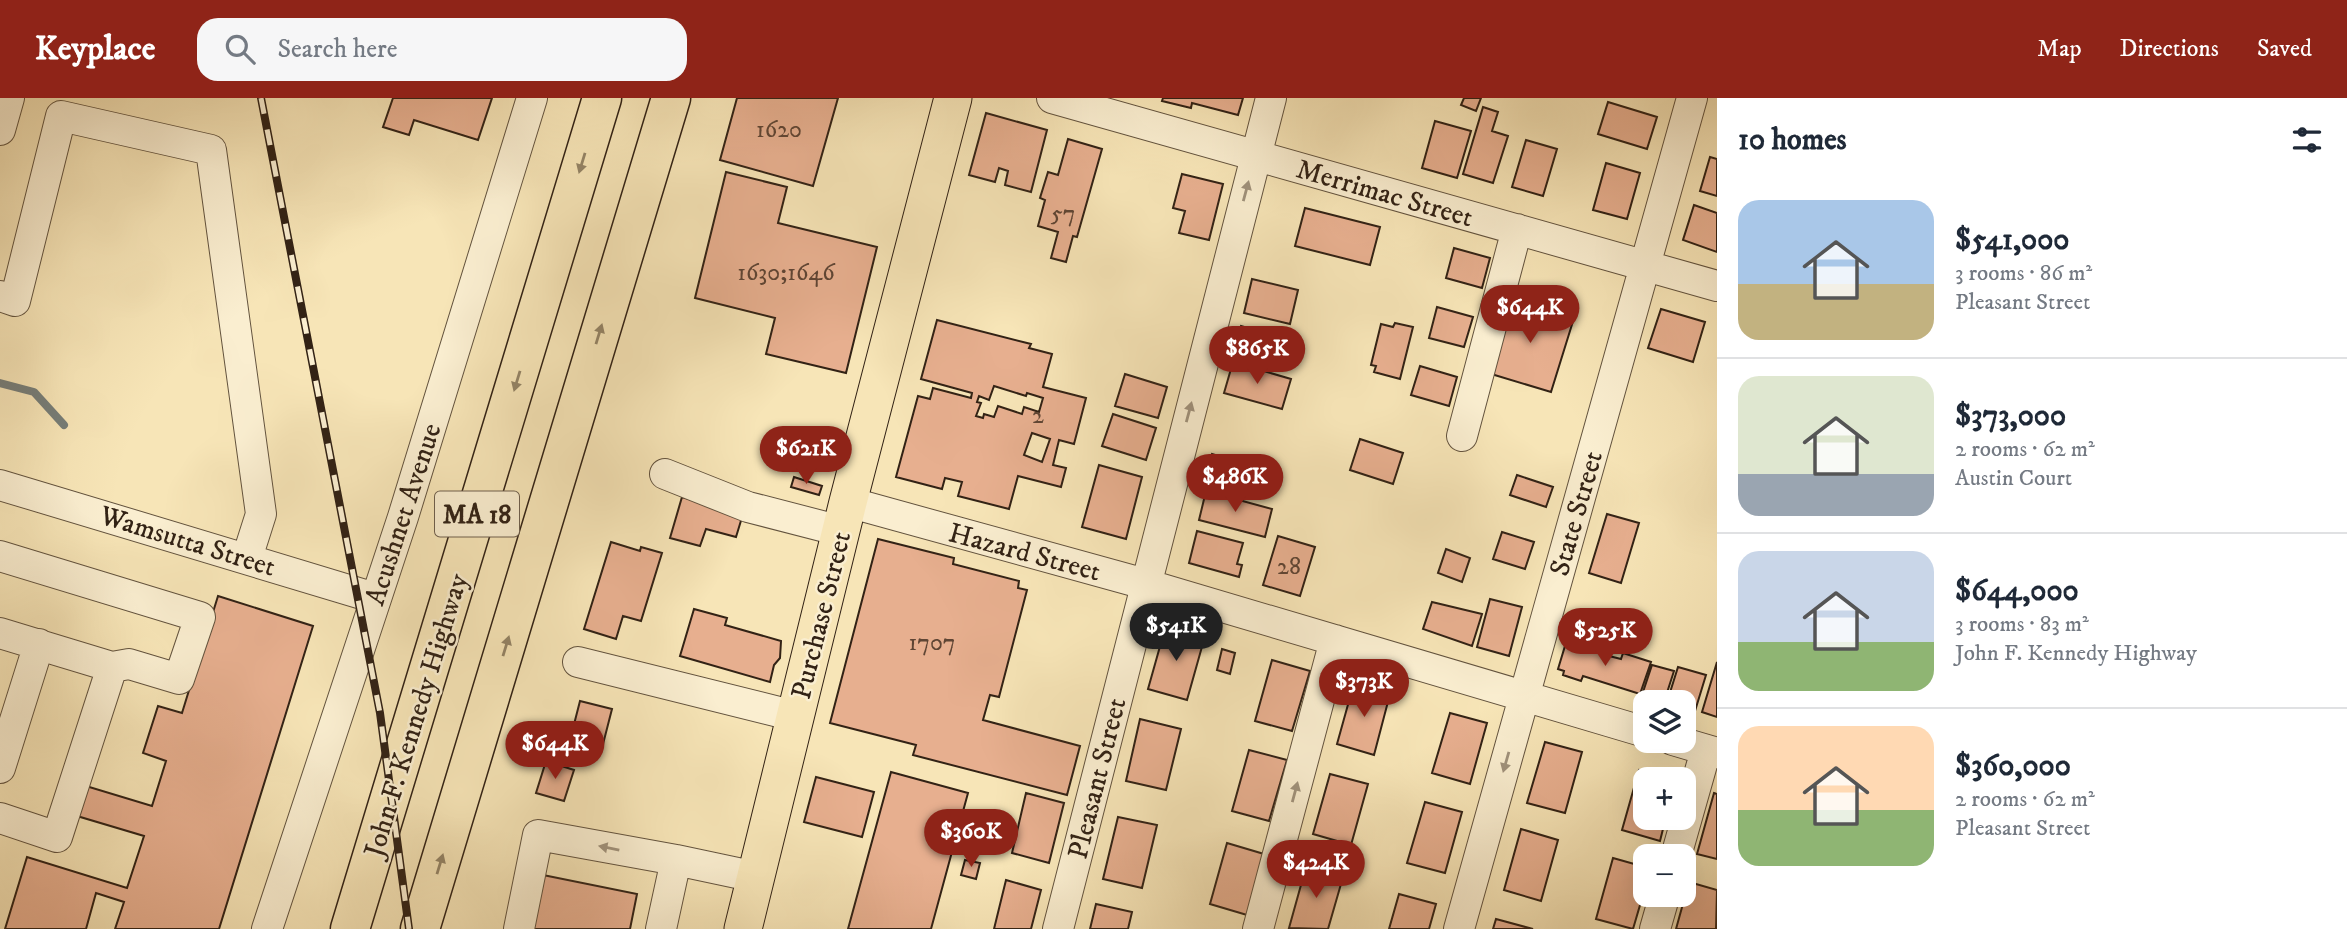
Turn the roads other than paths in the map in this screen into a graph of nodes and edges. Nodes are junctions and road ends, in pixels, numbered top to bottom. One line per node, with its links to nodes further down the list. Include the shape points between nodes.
1 (9, 98): 9 (street)
2 (532, 98): 22 (street, Acushnet Avenue)
3 (601, 98): 39 (highway, John F. Kennedy Highway / MA 18, one-way to 39)
4 (671, 98): 40 (highway, MA 18, one-way to 4)
5 (953, 98): 18 (main road, Purchase Street)
6 (1052, 98): 10 (street, Merrimac Street)
7 (1271, 98): 10 (street, Pleasant Street)
8 (1692, 98): 12 (street, State Street)
9 (0, 130)
10 (1255, 155): 11 (street, Merrimac Street); 21 (street, Pleasant Street, one-way to 10)
11 (1517, 229): 12 (street, Merrimac Street); 15 (street)
12 (1645, 265): 13 (street, Merrimac Street); 28 (street, State Street)
13 (1717, 286)
14 (0, 296): 20 (street, via 15,301 61,116 211,150 261,514)
15 (1462, 436)
16 (665, 474): 18 (street, Hazard Street, via 748,507)
17 (1, 489): 20 (street, Wamsutta Street)
18 (844, 516): 21 (street, Hazard Street); 29 (main road, Purchase Street)
19 (0, 556): 27 (street, via 200,617 179,679 129,664)
20 (247, 558): 22 (street, Wamsutta Street)
21 (1144, 584): 24 (street, Hazard Street); 44 (street, Pleasant Street)
22 (375, 598): 38 (street, Acushnet Avenue)
23 (0, 633): 25 (street)
24 (1335, 640): 28 (street, Hazard Street); 45 (street, one-way to 24)
25 (39, 644): 27 (street); 32 (street)
26 (578, 662): 29 (street)
27 (111, 667): 33 (street, via 57,836)
28 (1524, 696): 30 (street, Hazard Street); 46 (street, State Street, one-way to 46)
29 (795, 716): 36 (main road, Purchase Street)
30 (1633, 728)
31 (1712, 752): 34 (street)
32 (0, 768)
33 (0, 818)
34 (1680, 844)
35 (676, 860): 36 (street); 41 (street, one-way to 41, via 538,835); 42 (street)
36 (756, 877): 43 (main road, Purchase Street)
37 (1661, 907): 47 (street)
38 (267, 929)
39 (349, 929)
40 (420, 929)
41 (519, 929)
42 (661, 929)
43 (743, 929)
44 (1058, 929)
45 (1258, 929)
46 (1459, 929)
47 (1655, 929)

